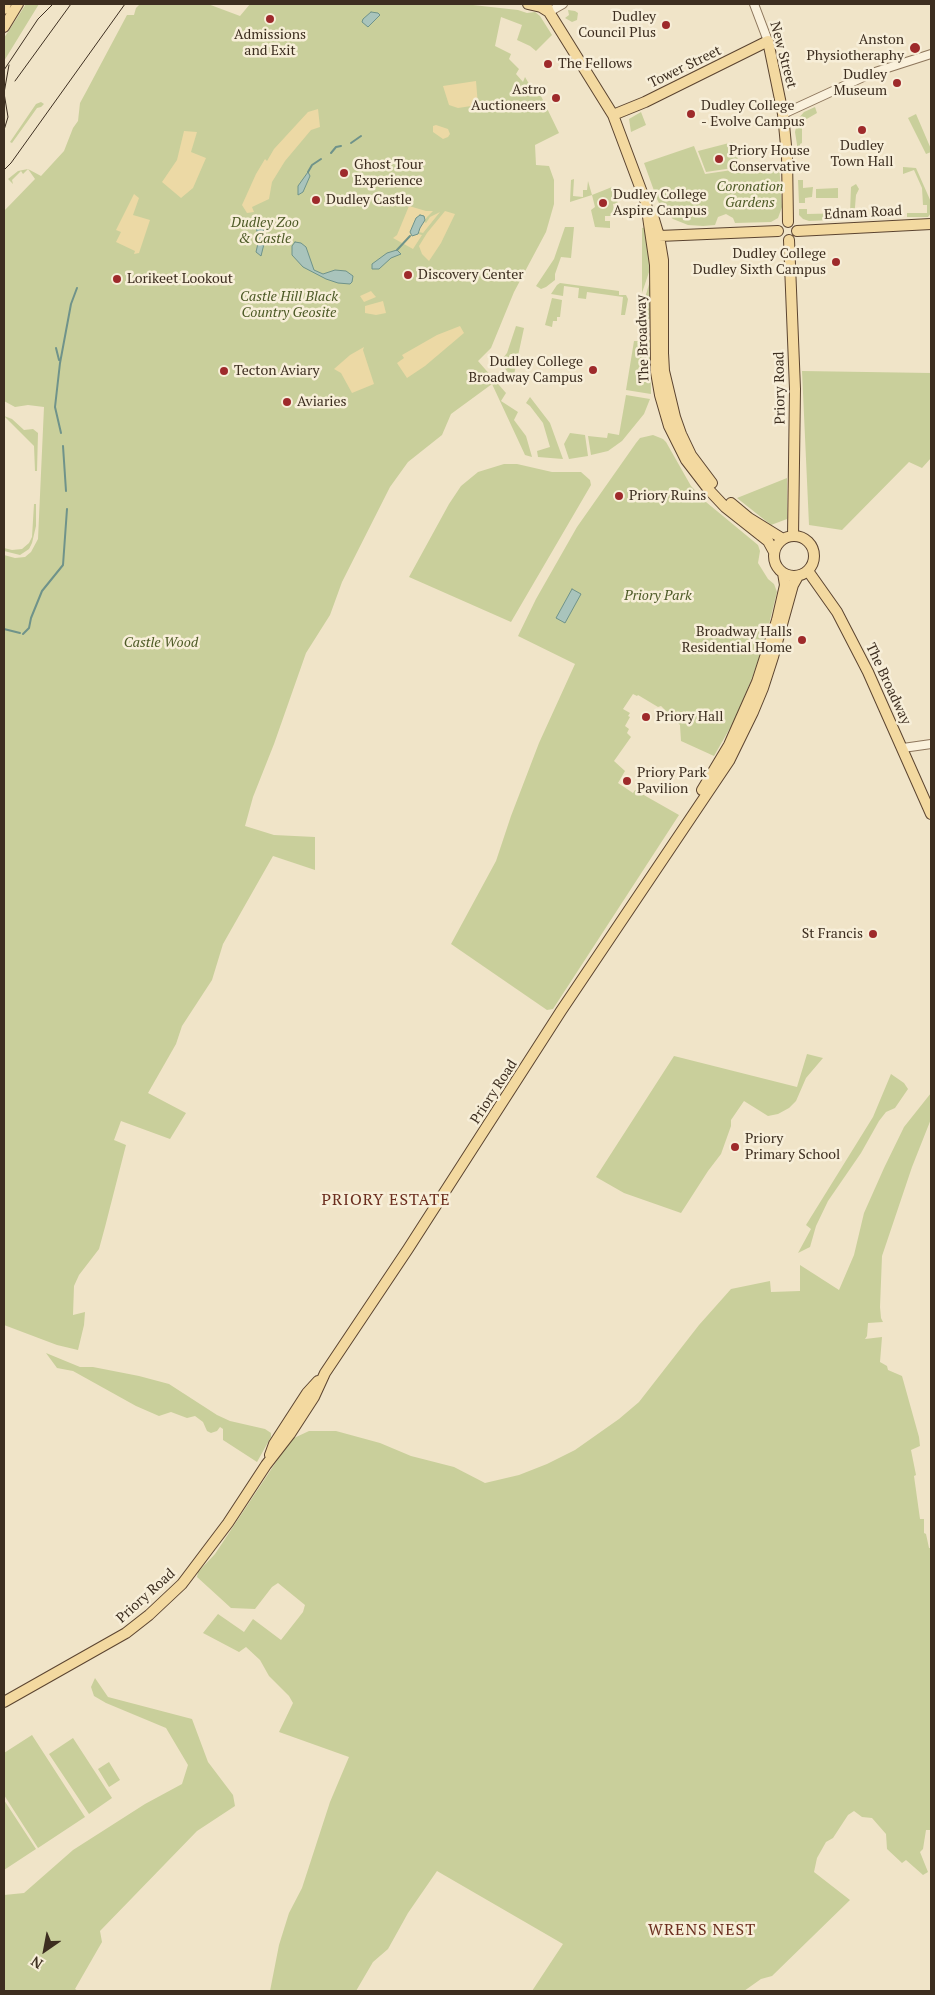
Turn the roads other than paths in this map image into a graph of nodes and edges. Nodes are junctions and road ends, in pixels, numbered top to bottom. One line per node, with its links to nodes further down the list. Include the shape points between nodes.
1 (6, 4): 7 (main road)
2 (18, 4): 8 (main road)
3 (528, 4): 6 (main road)
4 (563, 4): 6 (street)
5 (754, 4): 9 (street, New Street)
6 (547, 8): 12 (main road, The Broadway)
7 (4, 9)
8 (4, 27)
9 (768, 41): 11 (main road, New Street); 12 (main road, Tower Street)
10 (931, 54): 11 (street, via 872,73)
11 (783, 114): 14 (main road)
12 (613, 115): 13 (main road, The Broadway)
13 (646, 203): 16 (main road, The Broadway); 20 (main road, The Broadway)
14 (788, 222): 17 (main road); 18 (main road, via 780,225)
15 (931, 224): 17 (main road, Ednam Road)
16 (659, 230): 18 (main road, via 686,233); 20 (main road, via 659,290); 21 (main road, The Broadway, via 663,260 662,353 681,434 691,455 717,489 749,518)
17 (797, 230): 19 (main road)
18 (778, 231): 19 (main road, via 782,238)
19 (789, 240): 21 (main road, Priory Road, via 795,388)
20 (655, 295): 22 (main road, The Broadway, via 656,372 671,431 686,460 709,490 768,541)
21 (788, 538): 22 (main road, via 779,542); 23 (main road, via 804,539 812,548 814,557)
22 (774, 552): 24 (main road, via 774,561)
23 (808, 571): 25 (main road); 27 (main road, The Broadway, via 837,612)
24 (783, 574): 25 (main road); 29 (main road, Priory Road, via 785,585 777,620 749,702 723,756 689,811)
25 (798, 576): 29 (main road, Priory Road, via 753,712 729,761)
26 (931, 744): 27 (street)
27 (903, 748): 28 (main road, The Broadway)
28 (931, 814)
29 (685, 825): 30 (main road, Priory Road, via 325,1373 290,1434 188,1576 126,1633)
30 (4, 1702)

